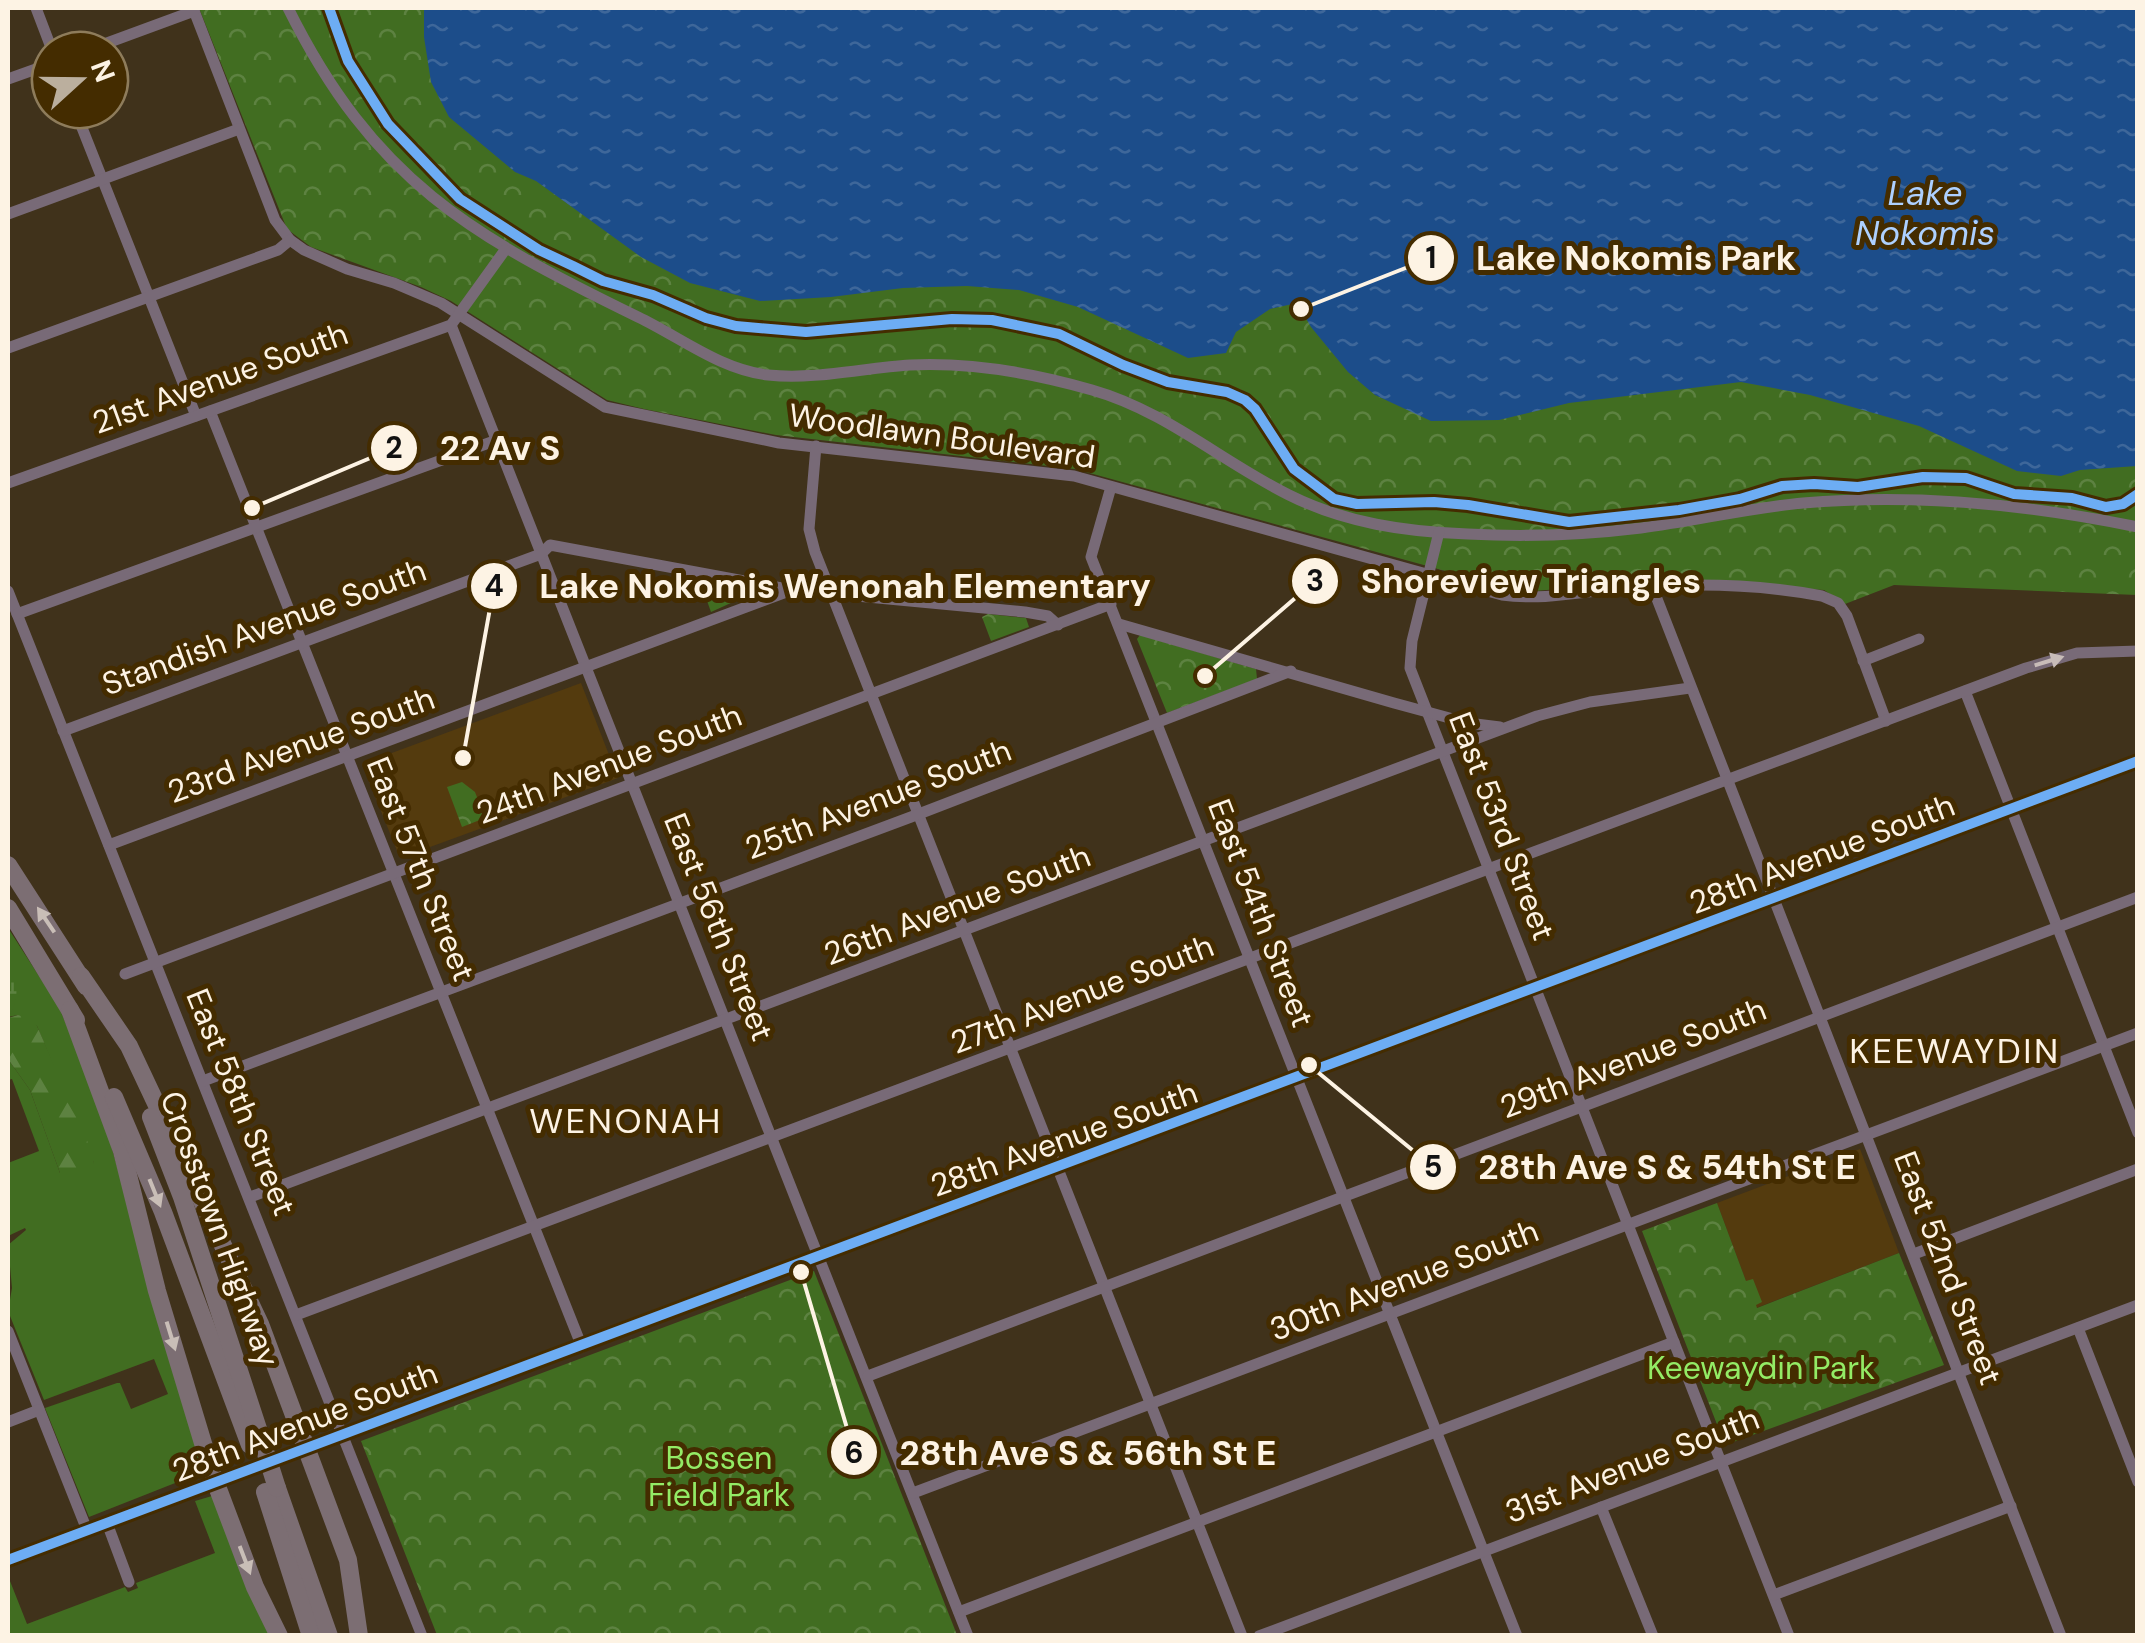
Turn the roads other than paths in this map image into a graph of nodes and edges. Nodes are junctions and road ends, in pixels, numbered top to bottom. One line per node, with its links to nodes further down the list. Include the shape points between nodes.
1 (288, 8): 9 (street, via 324,75 370,138 430,198)
2 (193, 9): 3 (street); 4 (street)
3 (130, 34)
4 (238, 129): 6 (street); 8 (street, via 275,220)
5 (83, 130): 6 (street)
6 (102, 180): 7 (street); 10 (street)
7 (8, 214)
8 (290, 240): 10 (street); 11 (street, Woodlawn Boulevard, via 346,269 418,292)
9 (505, 250): 11 (street); 21 (street, via 739,369 794,376 965,365 1072,384 1174,423 1290,495 1335,514)
10 (149, 297): 12 (street); 14 (street)
11 (456, 321): 13 (street, 21st Avenue South); 15 (street, East 56th Street); 16 (street, Woodlawn Boulevard, via 605,407)
12 (8, 348)
13 (210, 411): 14 (street, 21st Avenue South); 19 (street, East 57th Street)
14 (196, 416): 17 (street, 21st Avenue South)
15 (497, 440): 19 (street); 22 (street, East 56th Street)
16 (816, 446): 18 (street, Woodlawn Boulevard, via 1036,470); 27 (street, via 809,529)
17 (8, 483)
18 (1110, 486): 23 (street, Woodlawn Boulevard); 28 (street, East 54th Street, via 1092,556)
19 (256, 527): 29 (street); 33 (street, East 57th Street)
20 (2138, 527): 21 (street, via 2021,506 1902,499 1789,505 1604,532)
21 (1440, 532): 23 (street, East 53rd Street)
22 (541, 554): 25 (street, Standish Avenue South, via 555,545); 33 (street, Standish Avenue South); 36 (street, East 56th Street)
23 (1430, 576): 24 (street, Woodlawn Boulevard, via 1530,598); 41 (street, East 53rd Street, via 1409,661)
24 (1652, 586): 35 (street, Woodlawn Boulevard, via 1828,598 1842,608); 38 (street, East 52nd Street)
25 (793, 590): 27 (street, Standish Avenue South); 36 (street, 23rd Avenue South)
26 (8, 591): 29 (street, East 58th Street)
27 (832, 593): 31 (street, Standish Avenue South, via 1024,612); 40 (street)
28 (1111, 604): 30 (street, East 54th Street); 31 (street, 24th Avenue South)
29 (17, 614): 45 (street, East 58th Street)
30 (1119, 624): 37 (street); 43 (street, East 54th Street)
31 (1058, 625): 40 (street, 24th Avenue South)
32 (1919, 639): 35 (street)
33 (302, 642): 45 (street, Standish Avenue South); 47 (street, East 57th Street)
34 (2138, 651): 39 (street, one-way to 34, via 2070,654)
35 (1864, 661): 42 (street, Woodlawn Boulevard)
36 (586, 668): 47 (street, 23rd Avenue South); 50 (street, East 56th Street)
37 (1290, 671): 41 (street); 43 (street, 25th Avenue South)
38 (1690, 688): 44 (street, 26th Avenue South, via 1562,707); 49 (street, East 52nd Street)
39 (1965, 692): 42 (street); 51 (street)
40 (872, 695): 50 (street, 24th Avenue South); 52 (street)
41 (1428, 711): 44 (street, via 1484,726); 46 (street, East 53rd Street)
42 (1886, 721): 49 (street, 27th Avenue South)
43 (1158, 723): 52 (street, 25th Avenue South); 53 (street, East 54th Street)
44 (1517, 724): 46 (street, 26th Avenue South)
45 (63, 731): 54 (street, East 58th Street)
46 (1444, 752): 53 (street, 26th Avenue South); 56 (street, East 53rd Street)
47 (348, 758): 54 (street, 23rd Avenue South); 57 (street, East 57th Street)
48 (2138, 761): 51 (street, 28th Avenue South)
49 (1727, 781): 56 (street, 27th Avenue South); 59 (street, East 52nd Street)
50 (633, 784): 57 (street, 24th Avenue South); 60 (street, East 56th Street)
51 (2011, 809): 59 (street, 28th Avenue South); 62 (street)
52 (918, 814): 60 (street, 25th Avenue South); 63 (street)
53 (1204, 842): 63 (street, 26th Avenue South); 64 (street, East 54th Street)
54 (109, 845): 65 (street, East 58th Street)
55 (8, 864): 67 (highway, Crosstown Highway, one-way to 55)
56 (1489, 871): 64 (street, 27th Avenue South); 68 (street, East 53rd Street)
57 (394, 874): 65 (street, 24th Avenue South); 69 (street, East 57th Street)
58 (2138, 897): 62 (street, 29th Avenue South)
59 (1774, 900): 68 (street, 28th Avenue South); 71 (street, East 52nd Street)
60 (680, 903): 69 (street, 25th Avenue South); 72 (street, East 56th Street)
61 (8, 908): 70 (highway, Crosstown Highway)
62 (2057, 928): 71 (street, 29th Avenue South); 74 (street)
63 (964, 932): 72 (street, 26th Avenue South); 75 (street)
64 (1251, 960): 75 (street, 27th Avenue South); 76 (street, East 54th Street)
65 (156, 963): 66 (street, 24th Avenue South); 77 (street, East 58th Street)
66 (126, 974)
67 (81, 976): 106 (highway, Crosstown Highway, via 162,1144); 107 (highway, via 129,1046 222,1237)
68 (1535, 988): 76 (street, 28th Avenue South); 78 (street, East 53rd Street)
69 (441, 992): 77 (street, 25th Avenue South); 79 (street, East 57th Street)
70 (70, 1010): 106 (highway, Crosstown Highway, one-way to 106, via 146,1169); 110 (highway, one-way to 110, via 122,1150)
71 (1820, 1017): 78 (street, 29th Avenue South); 81 (street, East 52nd Street)
72 (727, 1021): 79 (street, 26th Avenue South); 82 (street, East 56th Street)
73 (2138, 1033): 74 (street, 30th Avenue South)
74 (2103, 1046): 80 (street); 81 (street, 30th Avenue South)
75 (1012, 1050): 82 (street, 27th Avenue South); 83 (street)
76 (1297, 1078): 83 (street, 28th Avenue South); 85 (street, East 54th Street)
77 (203, 1081): 86 (street, East 58th Street)
78 (1581, 1106): 85 (street, 29th Avenue South); 87 (street, East 53rd Street)
79 (488, 1110): 86 (street, 26th Avenue South); 88 (street, East 57th Street)
80 (2138, 1133)
81 (1866, 1135): 87 (street, 30th Avenue South); 89 (street, East 52nd Street)
82 (773, 1140): 88 (street, 27th Avenue South); 90 (street, East 56th Street)
83 (1058, 1168): 90 (street, 28th Avenue South); 91 (street)
84 (2138, 1169): 89 (street)
85 (1344, 1196): 91 (street, 29th Avenue South); 93 (street, East 54th Street)
86 (250, 1198): 94 (street, East 58th Street)
87 (1628, 1225): 93 (street, 30th Avenue South); 97 (street, East 53rd Street)
88 (535, 1228): 94 (street, 27th Avenue South); 98 (street, East 57th Street)
89 (1914, 1254): 99 (street, East 52nd Street)
90 (820, 1256): 98 (street, 28th Avenue South); 100 (street, East 56th Street)
91 (1104, 1287): 100 (street, 29th Avenue South); 101 (street)
92 (2138, 1305): 95 (street, 31st Avenue South)
93 (1391, 1314): 101 (street, 30th Avenue South); 104 (street, East 54th Street)
94 (296, 1316): 105 (street, East 58th Street)
95 (2078, 1328): 99 (street, 31st Avenue South); 109 (street)
96 (8, 1330): 102 (street)
97 (1674, 1342): 104 (street); 108 (street, East 53rd Street)
98 (582, 1347): 105 (street, 28th Avenue South)
99 (1959, 1372): 108 (street, 31st Avenue South); 113 (street, East 52nd Street)
100 (868, 1376): 112 (street, East 56th Street)
101 (1151, 1405): 112 (street, 30th Avenue South); 116 (street)
102 (39, 1410): 103 (street); 117 (street)
103 (8, 1422)
104 (1437, 1432): 116 (street); 118 (street, East 54th Street)
105 (343, 1433): 107 (street, 28th Avenue South); 127 (street, East 58th Street)
106 (256, 1443): 111 (highway, Crosstown Highway)
107 (307, 1447): 110 (street, 28th Avenue South); 126 (highway, via 348,1560)
108 (1721, 1461): 114 (street, 31st Avenue South); 121 (street, East 53rd Street)
109 (2138, 1482)
110 (216, 1483): 115 (street, 28th Avenue South); 123 (highway, one-way to 123)
111 (271, 1490): 124 (highway, Crosstown Highway); 125 (highway, Crosstown Highway)
112 (914, 1493): 122 (street, East 56th Street)
113 (2012, 1506): 121 (street); 134 (street, East 52nd Street)
114 (1601, 1507): 118 (street, 31st Avenue South); 132 (street)
115 (107, 1523): 117 (street, 28th Avenue South); 120 (street)
116 (1198, 1523): 122 (street); 129 (street)
117 (88, 1530): 119 (street, 28th Avenue South)
118 (1484, 1551): 130 (street, 31st Avenue South); 131 (street, East 54th Street)
119 (8, 1560)
120 (129, 1582)
121 (1774, 1595): 133 (street, East 53rd Street)
122 (959, 1612): 128 (street, East 56th Street)
123 (279, 1636)
124 (310, 1636)
125 (329, 1636)
126 (359, 1636)
127 (422, 1636)
128 (968, 1636)
129 (1242, 1636)
130 (1259, 1636)
131 (1517, 1636)
132 (1653, 1636)
133 (1789, 1636)
134 (2061, 1636)

